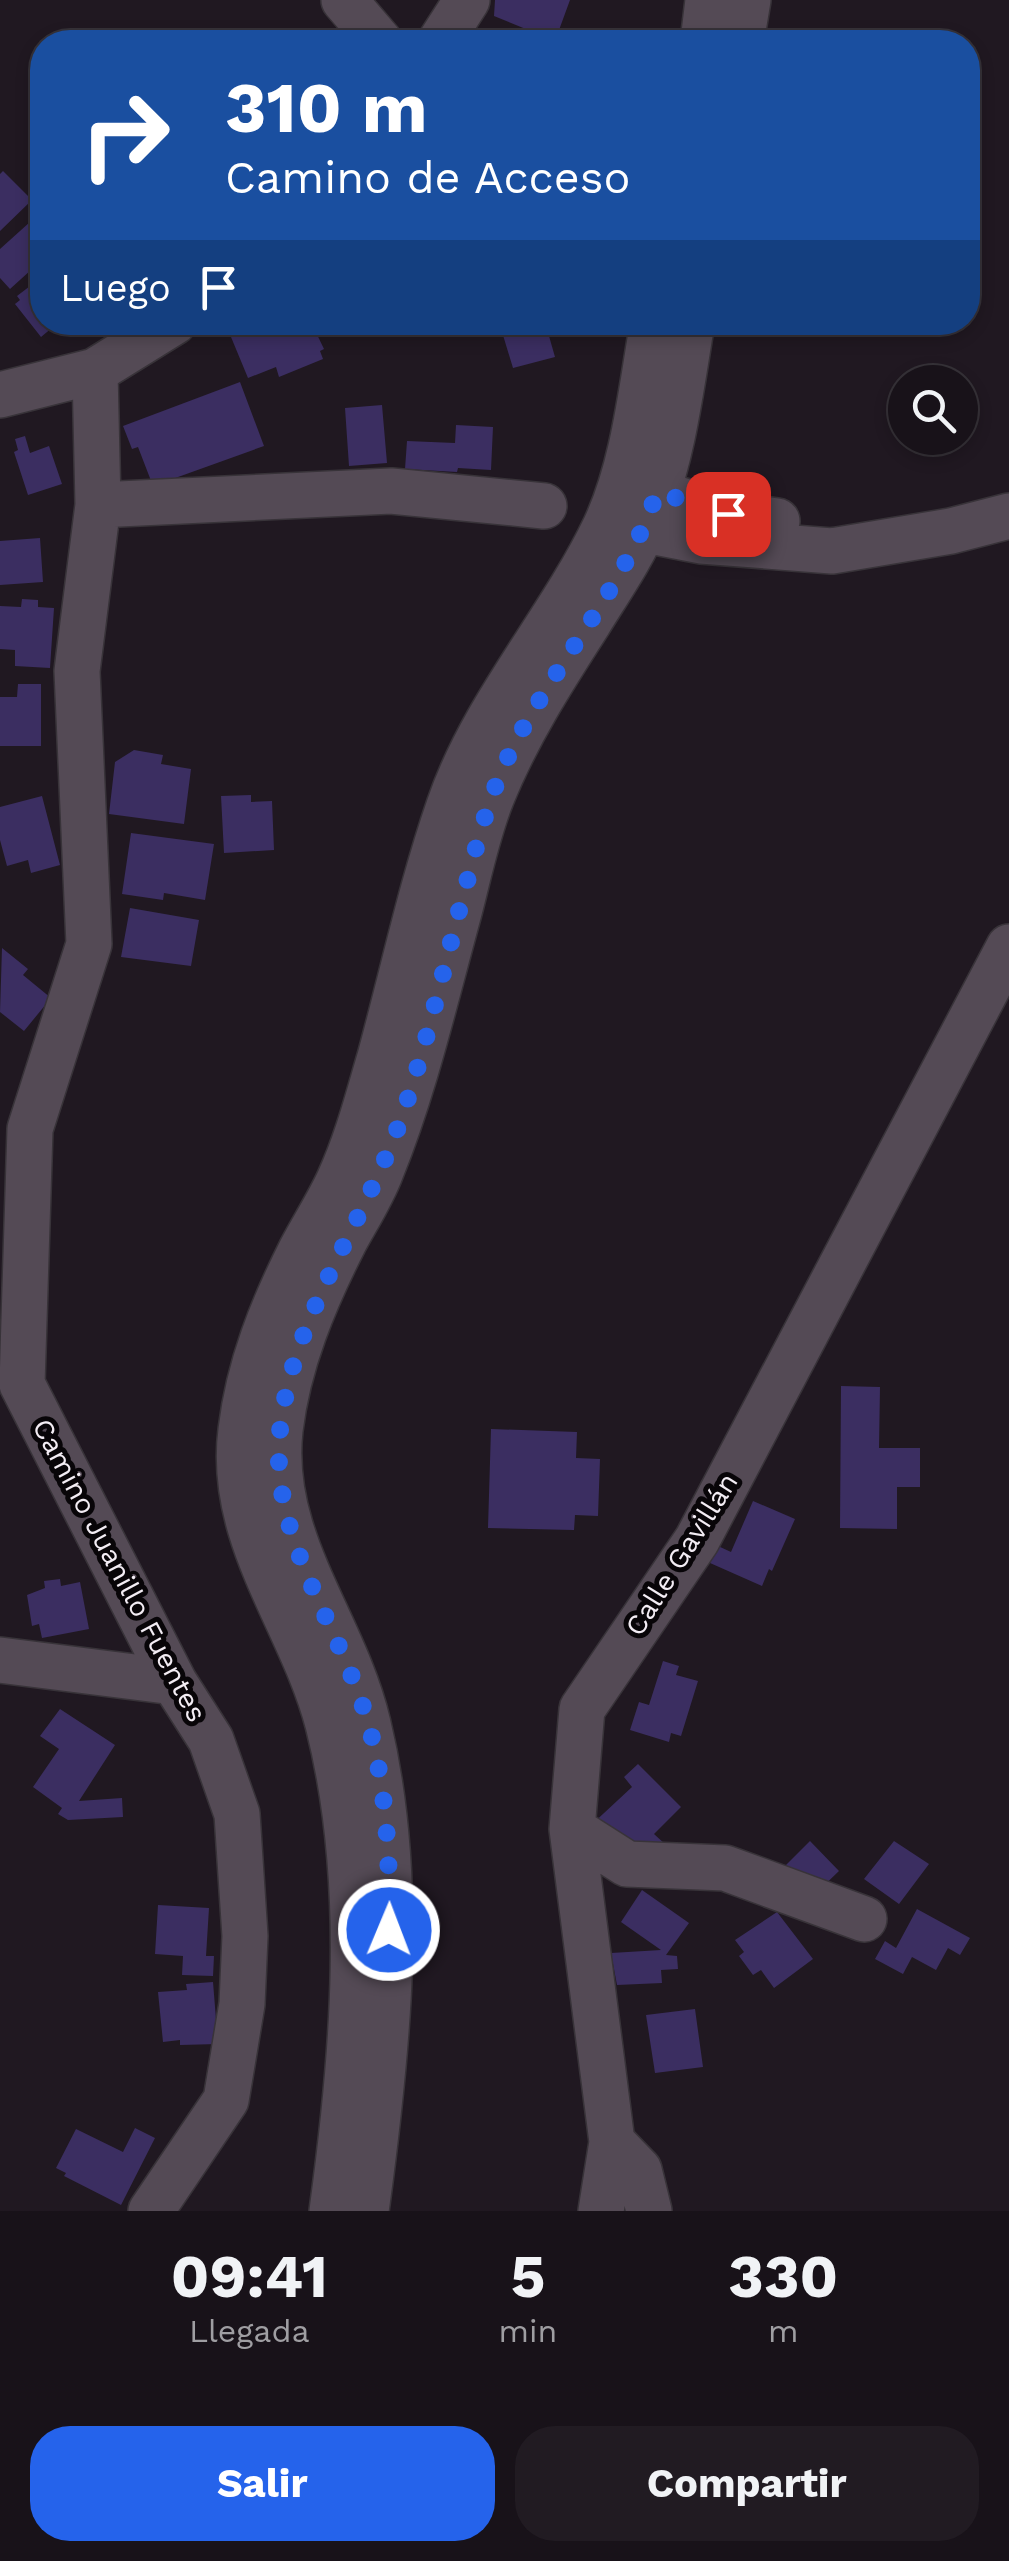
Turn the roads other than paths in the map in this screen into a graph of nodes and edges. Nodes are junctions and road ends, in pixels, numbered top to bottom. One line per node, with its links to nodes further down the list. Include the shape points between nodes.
1 (344, 0): 5 (street)
2 (467, 0): 6 (street)
3 (708, 0): 7 (street)
4 (748, 0): 8 (street)
5 (370, 30)
6 (448, 30)
7 (705, 30)
8 (742, 30)
9 (153, 335): 12 (street)
10 (652, 335): 17 (street)
11 (690, 335): 17 (street, via 666,464)
12 (94, 372): 13 (street); 15 (street, Camino Juanillo Fuentes)
13 (0, 395)
14 (1009, 490): 17 (street, via 844,527)
15 (98, 505): 16 (street, via 391,491); 20 (street, Camino Juanillo Fuentes, via 78,671 89,944)
16 (544, 506)
17 (632, 507): 18 (street, via 701,541 832,551); 27 (street, via 582,572 462,773 364,1116 261,1340 240,1433 239,1473 254,1544 327,1720 351,1868 346,2110); 28 (street, via 622,570 548,685 496,788 403,1114 295,1354 280,1431 279,1471 293,1542 367,1718 390,1866 381,2104)
18 (1009, 516)
19 (1009, 948): 23 (street, Calle Gavillán, via 697,1540 582,1709)
20 (15, 1130): 22 (street, Camino Juanillo Fuentes, via 22,1384)
21 (0, 1660): 22 (street)
22 (174, 1682): 26 (street, Camino Juanillo Fuentes, via 211,1740 237,1814 245,1936 226,2100)
23 (572, 1828): 24 (street, via 627,1864 726,1868); 25 (street, Calle Gavillán)
24 (864, 1919)
25 (612, 2142): 29 (street, Calle Gavillán); 30 (street, via 639,2170)
26 (151, 2211)
27 (332, 2211)
28 (366, 2211)
29 (601, 2211)
30 (649, 2211)

